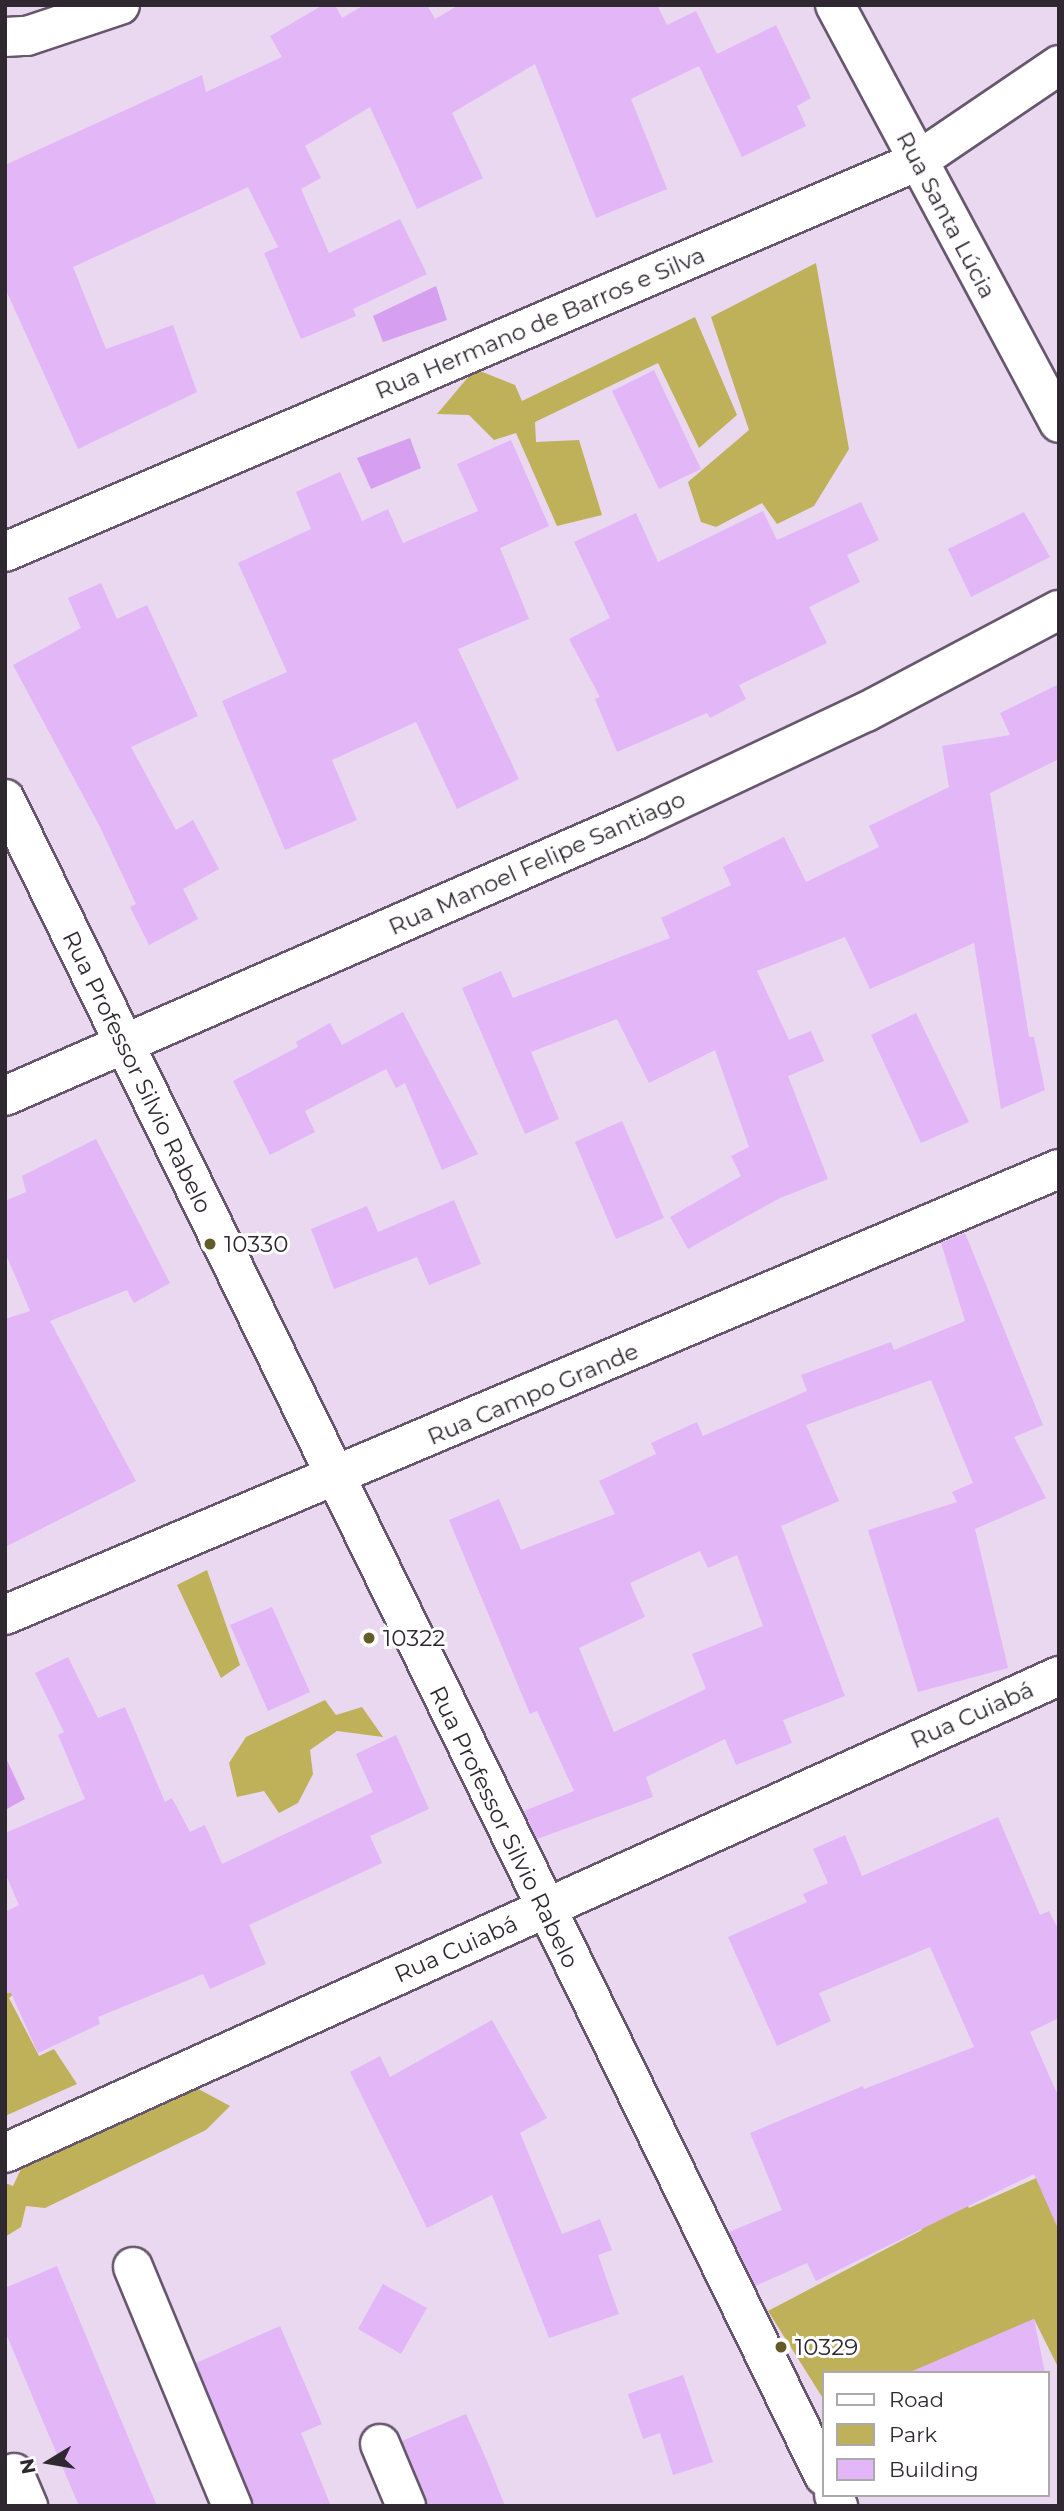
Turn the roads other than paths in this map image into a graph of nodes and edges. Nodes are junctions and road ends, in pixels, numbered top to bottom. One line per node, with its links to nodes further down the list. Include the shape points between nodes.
1 (120, 5): 3 (street, via 40,33)
2 (835, 5): 5 (street, Rua Santa Lúcia)
3 (5, 37)
4 (1059, 65): 5 (street, Rua Hermano de Barros e Silva)
5 (916, 162): 6 (street, Rua Santa Lúcia); 7 (street, Rua Hermano de Barros e Silva)
6 (1059, 423)
7 (5, 552)
8 (1059, 610): 10 (street, Rua Manoel Felipe Santiago, via 866,712 636,820)
9 (5, 799): 10 (street, Rua Professor Silvio Rabelo)
10 (123, 1043): 11 (street, Rua Manoel Felipe Santiago); 13 (street, Rua Professor Silvio Rabelo)
11 (5, 1096)
12 (1059, 1169): 13 (street, Rua Campo Grande)
13 (334, 1479): 14 (street, Rua Campo Grande); 16 (street, Rua Professor Silvio Rabelo)
14 (5, 1615)
15 (1059, 1676): 16 (street, Rua Cuiabá)
16 (544, 1909): 17 (street, Rua Cuiabá); 20 (street, Rua Professor Silvio Rabelo)
17 (5, 2153)
18 (133, 2267): 21 (street)
19 (380, 2444): 22 (street)
20 (822, 2472)
21 (232, 2506)
22 (406, 2506)

